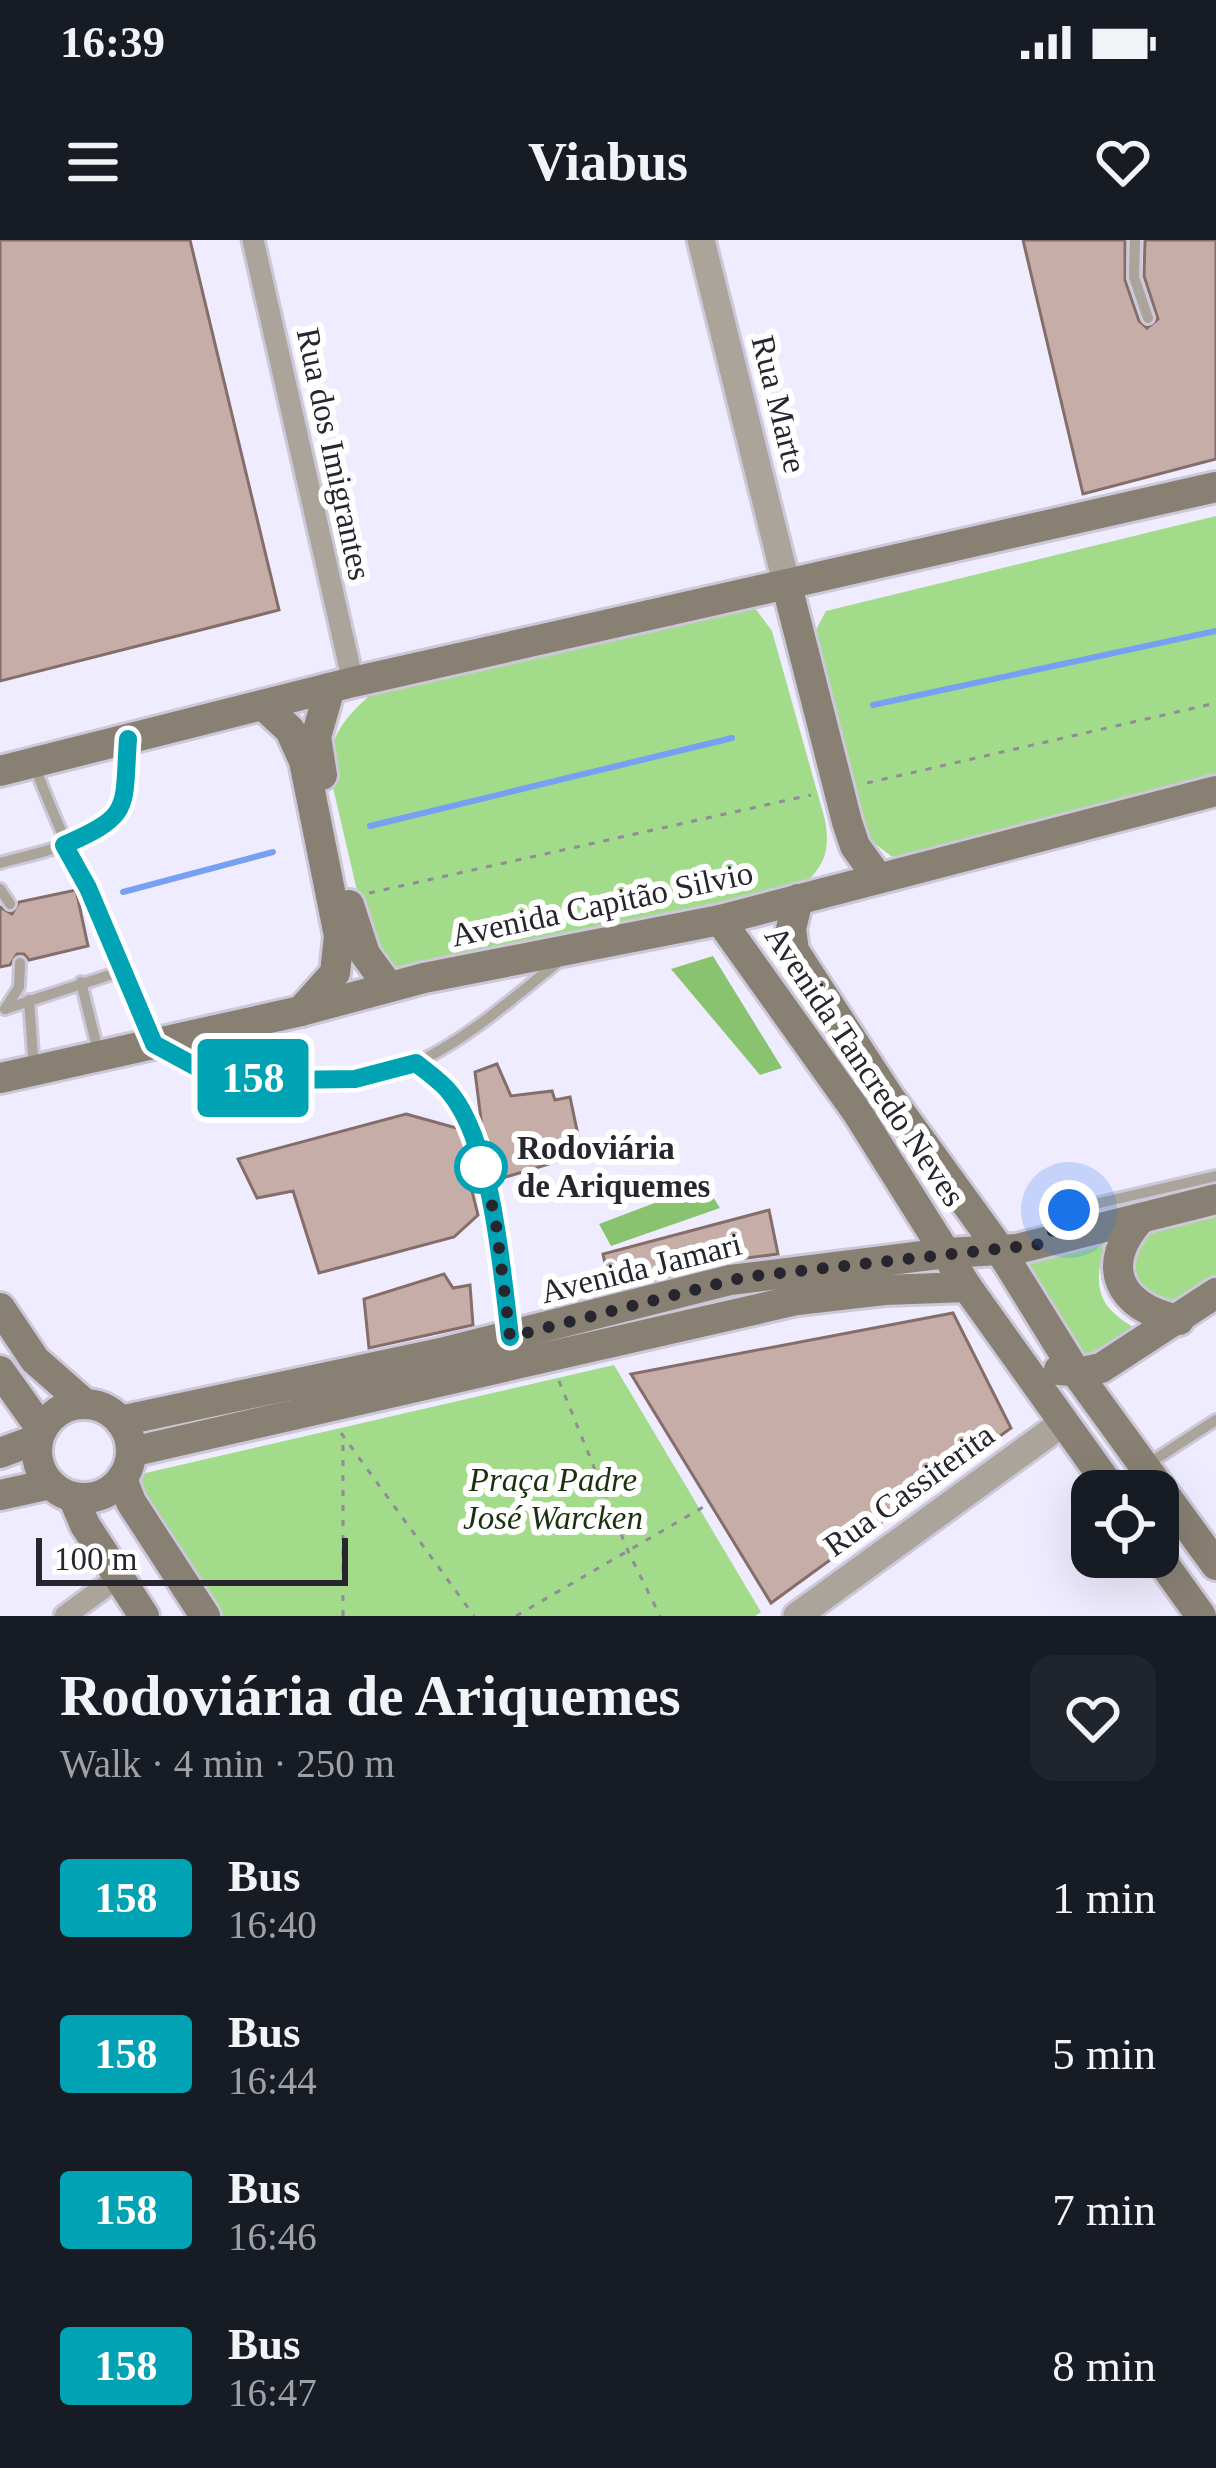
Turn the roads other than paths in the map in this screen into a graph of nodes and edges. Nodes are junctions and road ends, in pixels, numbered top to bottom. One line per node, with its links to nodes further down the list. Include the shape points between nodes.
1 (253, 240): 7 (street, Rua dos Imigrantes)
2 (701, 240): 6 (street, Rua Marte)
3 (1135, 240): 4 (lane, via 1134,277)
4 (1148, 318)
5 (1216, 487): 6 (main road)
6 (787, 586): 7 (main road); 15 (main road, via 855,846)
7 (341, 685): 8 (main road); 24 (main road, via 316,737 347,898 365,954)
8 (263, 705): 9 (main road); 26 (main road, via 290,730 304,761 339,936 334,973)
9 (128, 739): 10 (main road); 13 (lane, via 124,803 108,826)
10 (34, 762): 11 (main road); 13 (lane)
11 (0, 771)
12 (1216, 791): 15 (main road, Avenida Capitão Silvio)
13 (64, 845): 14 (lane); 22 (lane)
14 (0, 863)
15 (878, 878): 17 (main road, Avenida Capitão Silvio)
16 (0, 889): 18 (lane)
17 (798, 899): 19 (main road, Avenida Capitão Silvio); 33 (main road, Avenida Tancredo Neves, via 794,950)
18 (10, 904)
19 (720, 920): 20 (main road, Avenida Capitão Silvio); 34 (main road, Avenida Tancredo Neves)
20 (576, 948): 24 (main road, Avenida Capitão Silvio); 30 (lane)
21 (20, 962): 27 (lane, via 19,987)
22 (122, 971): 23 (lane); 28 (lane)
23 (81, 982): 25 (lane); 29 (lane)
24 (388, 987): 26 (main road, Avenida Capitão Silvio)
25 (29, 1000): 27 (lane); 31 (lane)
26 (301, 1011): 28 (main road, Avenida Capitão Silvio)
27 (3, 1012)
28 (154, 1044): 29 (main road, Avenida Capitão Silvio); 30 (lane, via 213,1076 355,1079)
29 (100, 1056): 31 (main road, Avenida Capitão Silvio)
30 (416, 1063): 47 (lane, via 466,1116 495,1216)
31 (34, 1070): 32 (main road, Avenida Capitão Silvio)
32 (0, 1078)
33 (887, 1094): 34 (main road); 39 (main road, Avenida Tancredo Neves)
34 (857, 1112): 40 (main road, Avenida Tancredo Neves)
35 (1216, 1176): 38 (lane, via 1069,1210)
36 (1216, 1199): 37 (main road, Avenida Jamari)
37 (1142, 1218): 38 (main road, Avenida Jamari); 46 (main road, via 1125,1235 1120,1279 1140,1306)
38 (1042, 1244): 39 (main road, Avenida Jamari)
39 (1000, 1250): 40 (main road, Avenida Jamari); 50 (main road, Avenida Tancredo Neves)
40 (947, 1253): 41 (main road, Avenida Jamari); 42 (main road, Avenida Tancredo Neves)
41 (738, 1278): 45 (main road); 47 (main road, Avenida Jamari)
42 (967, 1287): 45 (main road, Avenida Jamari); 48 (main road, Avenida Tancredo Neves)
43 (1216, 1293): 46 (main road)
44 (0, 1308): 51 (main road, via 35,1360)
45 (745, 1310): 57 (main road, Avenida Jamari, via 324,1409)
46 (1179, 1320): 50 (main road, via 1101,1368)
47 (510, 1337): 53 (main road, Avenida Jamari)
48 (1027, 1368): 50 (main road); 54 (main road, Avenida Tancredo Neves)
49 (0, 1371): 55 (main road)
50 (1075, 1371): 58 (main road, Avenida Tancredo Neves)
51 (85, 1404): 53 (main road); 55 (main road, via 60,1411)
52 (1216, 1420): 58 (lane)
53 (120, 1421): 57 (main road)
54 (1064, 1422): 59 (main road, Avenida Tancredo Neves); 70 (street, Rua Cassiterita)
55 (40, 1434): 56 (main road); 61 (main road, via 41,1471)
56 (0, 1453)
57 (127, 1465): 61 (main road, via 100,1495); 69 (main road, via 131,1502)
58 (1145, 1466): 60 (main road, Avenida Tancredo Neves)
59 (1098, 1470)
60 (1147, 1470)
61 (61, 1490): 62 (main road); 65 (main road)
62 (0, 1495)
63 (1179, 1529): 64 (main road, Avenida Tancredo Neves)
64 (1216, 1565)
65 (117, 1578): 67 (street); 68 (main road)
66 (1174, 1578): 71 (main road)
67 (65, 1616)
68 (144, 1616)
69 (206, 1616)
70 (797, 1616)
71 (1201, 1616)

